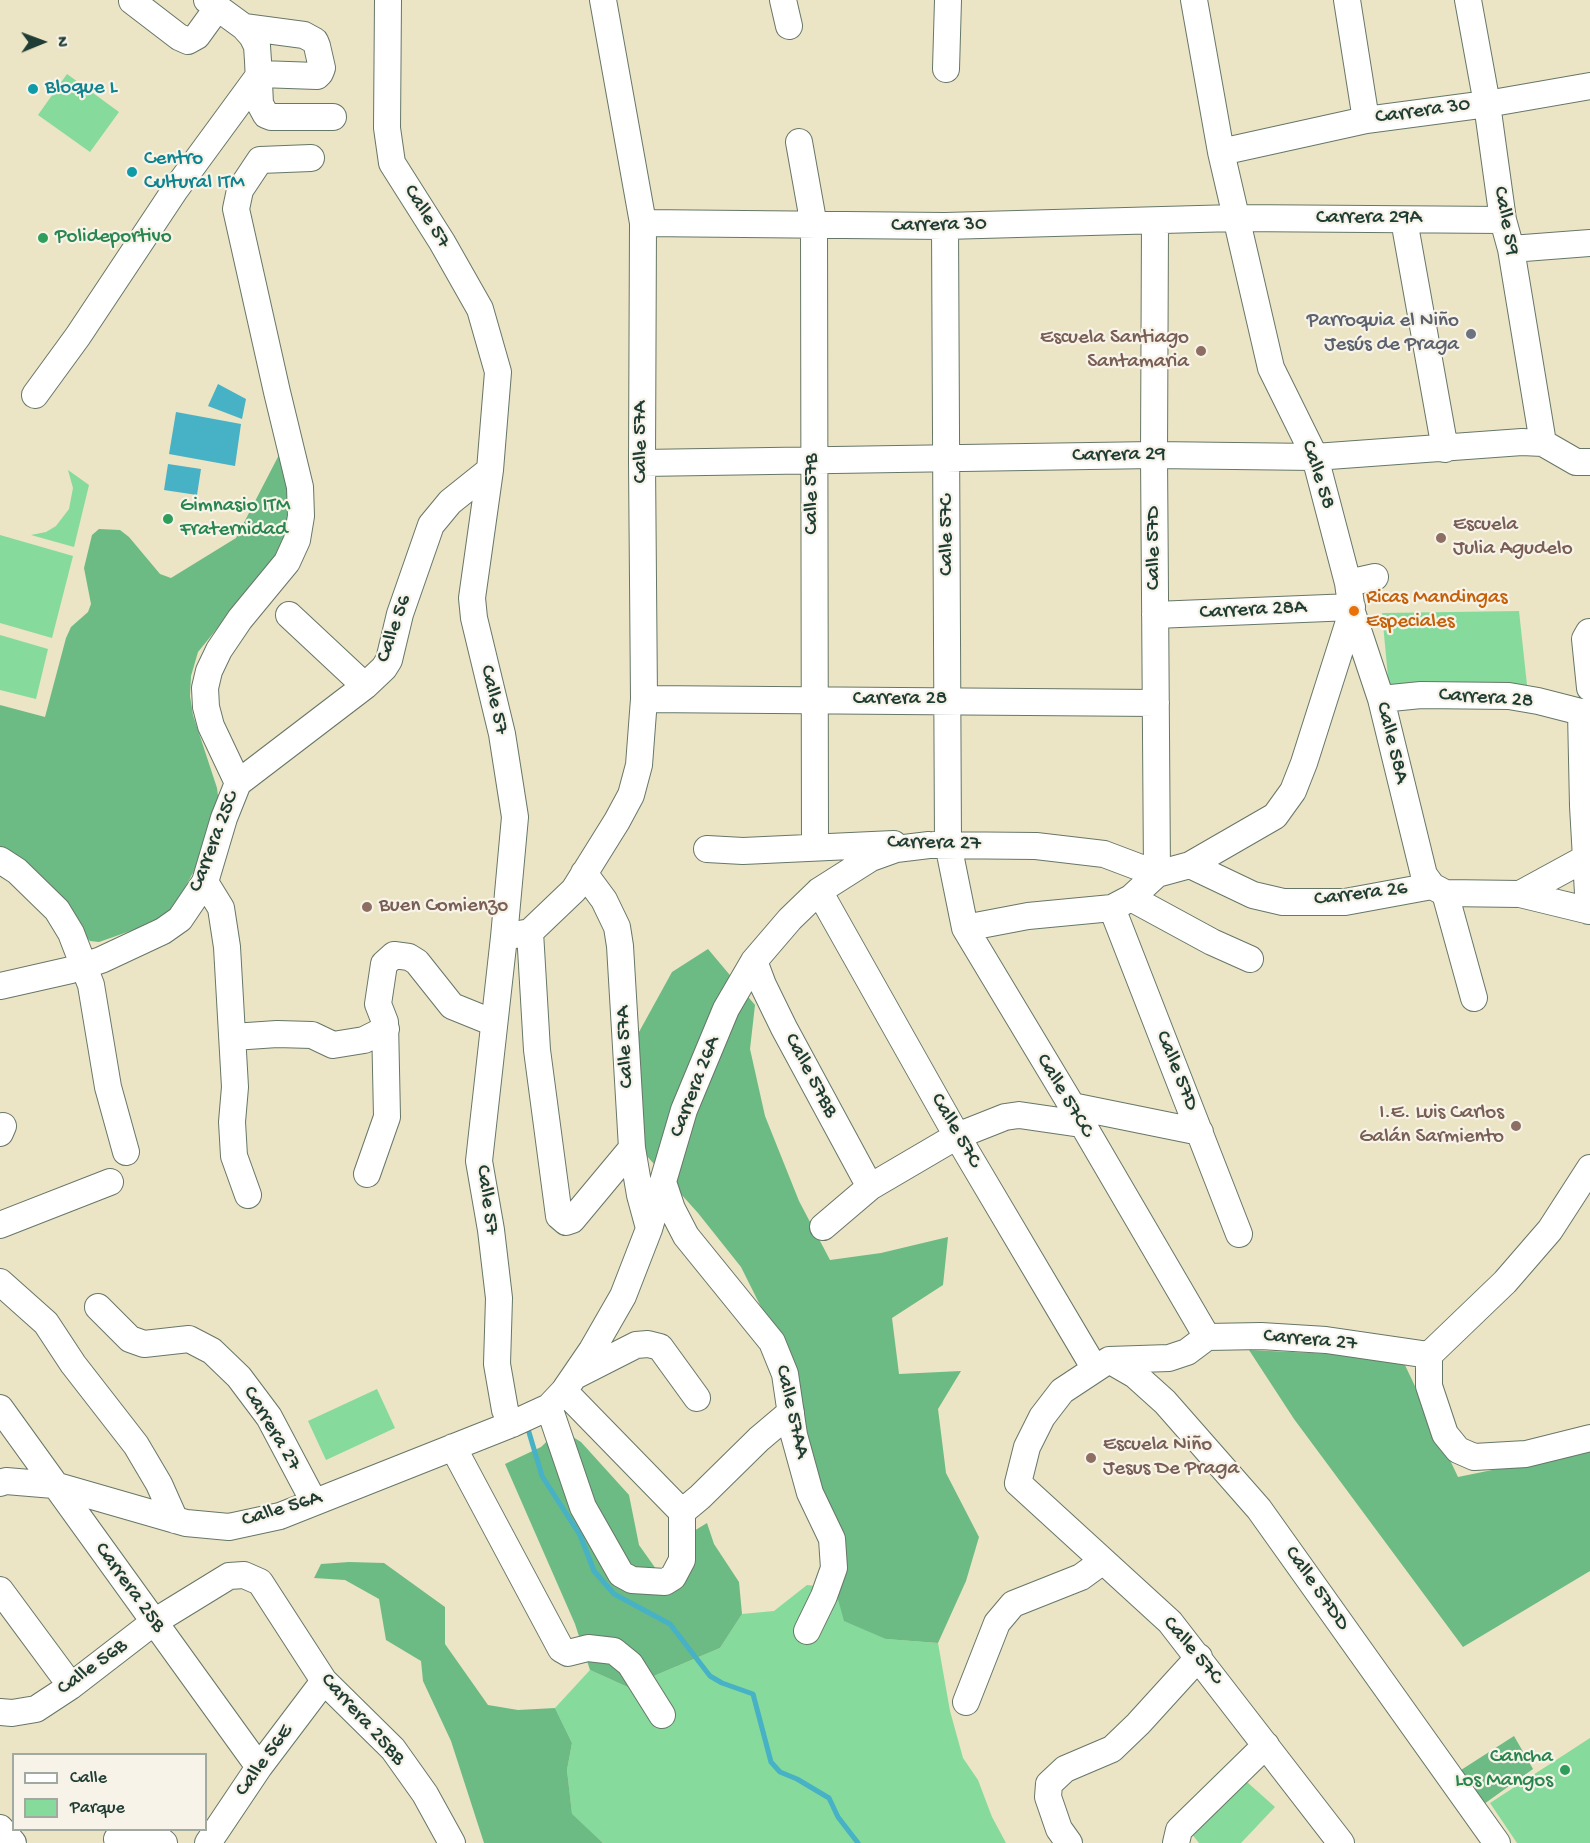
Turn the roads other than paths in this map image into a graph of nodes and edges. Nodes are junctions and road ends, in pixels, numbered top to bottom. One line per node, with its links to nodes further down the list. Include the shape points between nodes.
1 (388, 0): 39 (street, Calle 57, via 387,128 392,163 480,309 498,372)
2 (603, 0): 25 (street, Calle 57A)
3 (783, 0): 10 (street)
4 (948, 0): 12 (street)
5 (1194, 0): 19 (street, Calle 58)
6 (1347, 0): 17 (street)
7 (1468, 0): 15 (street, Calle 59)
8 (132, 1): 9 (street, via 188,41 197,36)
9 (213, 4): 11 (street)
10 (789, 26)
11 (244, 27): 13 (street, via 257,46); 13 (street, via 315,40 322,68 317,76)
12 (946, 69)
13 (260, 74): 16 (street, via 260,104 266,115); 30 (street, via 175,190)
14 (1590, 86): 15 (street, Carrera 30)
15 (1487, 104): 17 (street, Carrera 30); 23 (street, Calle 59)
16 (333, 117)
17 (1366, 120): 19 (street, Carrera 30)
18 (799, 142): 26 (street, Calle 57B)
19 (1221, 152): 21 (street, Calle 58)
20 (311, 158): 53 (street, via 261,160 240,190 237,209 300,487 302,516 287,562 240,619 209,671 206,707)
21 (1235, 218): 22 (street, Carrera 29A); 24 (street, Carrera 30); 34 (street, Calle 58, via 1271,368)
22 (1404, 220): 23 (street, Carrera 29A); 32 (street)
23 (1503, 220): 29 (street, Calle 59)
24 (1155, 222): 27 (street, Carrera 30); 33 (street, Calle 57D)
25 (643, 223): 26 (street, Carrera 30); 38 (street, Calle 57A)
26 (814, 226): 27 (street, Carrera 30); 35 (street, Calle 57B)
27 (945, 226): 36 (street, Calle 57C)
28 (1590, 243): 29 (street)
29 (1511, 249): 31 (street, Calle 59)
30 (35, 395)
31 (1543, 443): 32 (street, Carrera 29); 37 (street, Carrera 29, via 1576,462)
32 (1445, 449): 34 (street, Carrera 29)
33 (1154, 455): 34 (street, Carrera 29); 36 (street, Carrera 29); 43 (street, Calle 57D)
34 (1315, 457): 41 (street, Calle 58)
35 (813, 459): 36 (street, Carrera 29); 38 (street, Carrera 29); 48 (street, Calle 57B)
36 (948, 459): 50 (street, Calle 57C)
37 (1590, 462)
38 (642, 463): 47 (street, Calle 57A)
39 (490, 470): 45 (street, Calle 56, via 450,502 431,525 400,614 389,660); 71 (street, Calle 57, via 472,597 502,734 515,817)
40 (1375, 577): 41 (street, Carrera 28A)
41 (1351, 600): 43 (street, Carrera 28A); 49 (street, Calle 58A); 60 (street, via 1293,791 1275,816)
42 (289, 615): 45 (street)
43 (1155, 615): 51 (street, Calle 57D)
44 (1589, 632): 46 (street, via 1585,639)
45 (365, 686): 53 (street, Calle 56)
46 (1590, 688)
47 (644, 699): 48 (street, Carrera 28); 61 (street, Calle 57A, via 639,765 631,795)
48 (815, 699): 50 (street, Carrera 28); 56 (street, Calle 57B)
49 (1381, 699): 52 (street, Carrera 28, via 1421,695 1509,696); 64 (street, Calle 58A)
50 (948, 700): 51 (street, Carrera 28); 55 (street, Calle 57C)
51 (1156, 703): 62 (street, Calle 57D)
52 (1585, 712): 54 (street)
53 (238, 783): 63 (street, Carrera 25C)
54 (1587, 806): 58 (street)
55 (939, 845): 56 (street, Carrera 27); 62 (street, Carrera 27, via 1036,846 1104,854); 65 (street, Carrera 26A, via 896,849 871,858); 69 (street, Calle 57CC)
56 (815, 847): 57 (street, Carrera 27)
57 (707, 849)
58 (1588, 858): 66 (street); 68 (street)
59 (0, 860): 74 (street, via 57,910)
60 (1190, 865): 62 (street); 64 (street, Carrera 26, via 1253,895 1283,902 1345,902)
61 (584, 873): 70 (street, Calle 57A, via 574,890); 83 (street, Calle 57A, via 617,927)
62 (1158, 874): 67 (street)
63 (205, 882): 74 (street, Carrera 25C, via 180,919 164,931); 79 (street, via 221,908)
64 (1434, 885): 66 (street, Carrera 26); 76 (street, Calle 58A)
65 (819, 891): 73 (street, Carrera 26A); 82 (street, Calle 57C)
66 (1520, 894): 68 (street, Carrera 26)
67 (1121, 903): 69 (street); 72 (street); 81 (street, Calle 57D)
68 (1590, 911)
69 (965, 928): 80 (street, Calle 57CC)
70 (530, 932): 71 (street); 83 (street, via 537,1050 559,1216 566,1222 572,1220)
71 (504, 937): 77 (street, Calle 57)
72 (1250, 959)
73 (754, 961): 88 (street, Carrera 26A, via 726,1009 684,1110); 89 (street, Calle 57BB, via 784,1028)
74 (85, 965): 75 (street, Carrera 25C); 84 (street, via 108,1087)
75 (0, 986)
76 (1474, 998)
77 (494, 1023): 78 (street, via 452,1006 417,962 394,955 384,964 378,1004); 104 (street, Calle 57, via 479,1161 499,1298 497,1364 505,1410)
78 (386, 1029): 79 (street, via 364,1040 333,1045 312,1035); 86 (street, via 387,1117)
79 (233, 1037): 90 (street, via 234,1156)
80 (1076, 1115): 81 (street); 82 (street, via 1005,1117); 97 (street, Calle 57CC)
81 (1200, 1132): 94 (street, Calle 57D)
82 (957, 1136): 89 (street); 99 (street, Calle 57C)
83 (632, 1148): 93 (street, Calle 57A)
84 (126, 1152)
85 (1590, 1168): 98 (street, via 1550,1230 1505,1282)
86 (367, 1174)
87 (110, 1182): 91 (street)
88 (663, 1182): 93 (street, Carrera 26A); 103 (street, Calle 57AA, via 686,1236 772,1342 785,1374)
89 (870, 1187): 92 (street)
90 (248, 1195)
91 (0, 1225)
92 (823, 1227)
93 (649, 1229): 100 (street, Carrera 26A, via 623,1296)
94 (1239, 1234)
95 (0, 1282): 111 (street, via 46,1323 136,1445)
96 (98, 1307): 109 (street, Carrera 27, via 130,1339 144,1344 189,1339 212,1351 239,1377 269,1417)
97 (1207, 1337): 98 (street, Carrera 27, via 1326,1340); 99 (street, via 1169,1358)
98 (1430, 1355): 105 (street, via 1429,1386 1445,1434 1458,1450 1474,1457 1516,1455)
99 (1102, 1364): 112 (street, Calle 57C, via 1062,1391 1042,1417 1027,1447 1018,1483); 134 (street, Calle 57DD, via 1135,1375 1165,1402 1259,1509)
100 (562, 1392): 101 (street, via 636,1345 648,1344 660,1347); 104 (street); 110 (street); 110 (street, via 583,1507 621,1574 632,1580 666,1582 673,1577 682,1560)
101 (697, 1398)
102 (0, 1408): 108 (street, Carrera 25B)
103 (791, 1412): 110 (street); 116 (street, Calle 57AA, via 810,1493 832,1539 834,1568)
104 (512, 1424): 106 (street, Calle 56A)
105 (1582, 1441)
106 (453, 1447): 109 (street, Calle 56A); 122 (street, via 561,1649 568,1653 588,1648 614,1651 630,1664)
107 (0, 1483): 108 (street, Calle 56A)
108 (54, 1485): 111 (street, Calle 56A); 115 (street, Carrera 25B)
109 (314, 1502): 111 (street, Calle 56A, via 280,1516 229,1527)
110 (681, 1512)
111 (175, 1520)
112 (1103, 1561): 117 (street, Calle 57C, via 1170,1622); 120 (street, via 1081,1577 1013,1604 997,1623)
113 (244, 1575): 115 (street, Calle 56B, via 229,1576); 118 (street, Carrera 25BB, via 260,1582)
114 (0, 1590): 119 (street)
115 (154, 1622): 119 (street, Calle 56B); 124 (street, Carrera 25B)
116 (807, 1631)
117 (1199, 1657): 123 (street, Calle 57C); 131 (street, via 1112,1749 1065,1769 1049,1784 1048,1797)
118 (324, 1681): 124 (street, Calle 56E); 130 (street, Carrera 25BB, via 393,1749 425,1794)
119 (71, 1686): 121 (street, Calle 56B, via 36,1709)
120 (966, 1702)
121 (0, 1712)
122 (662, 1715)
123 (1266, 1745): 132 (street, via 1179,1830); 133 (street, Calle 57C)
124 (259, 1767): 129 (street, Calle 56E)
125 (0, 1828): 127 (street)
126 (117, 1839): 128 (street, via 141,1833)
127 (13, 1843)
128 (164, 1843)
129 (208, 1843)
130 (452, 1843)
131 (1069, 1843)
132 (1176, 1843)
133 (1341, 1843)
134 (1497, 1843)

